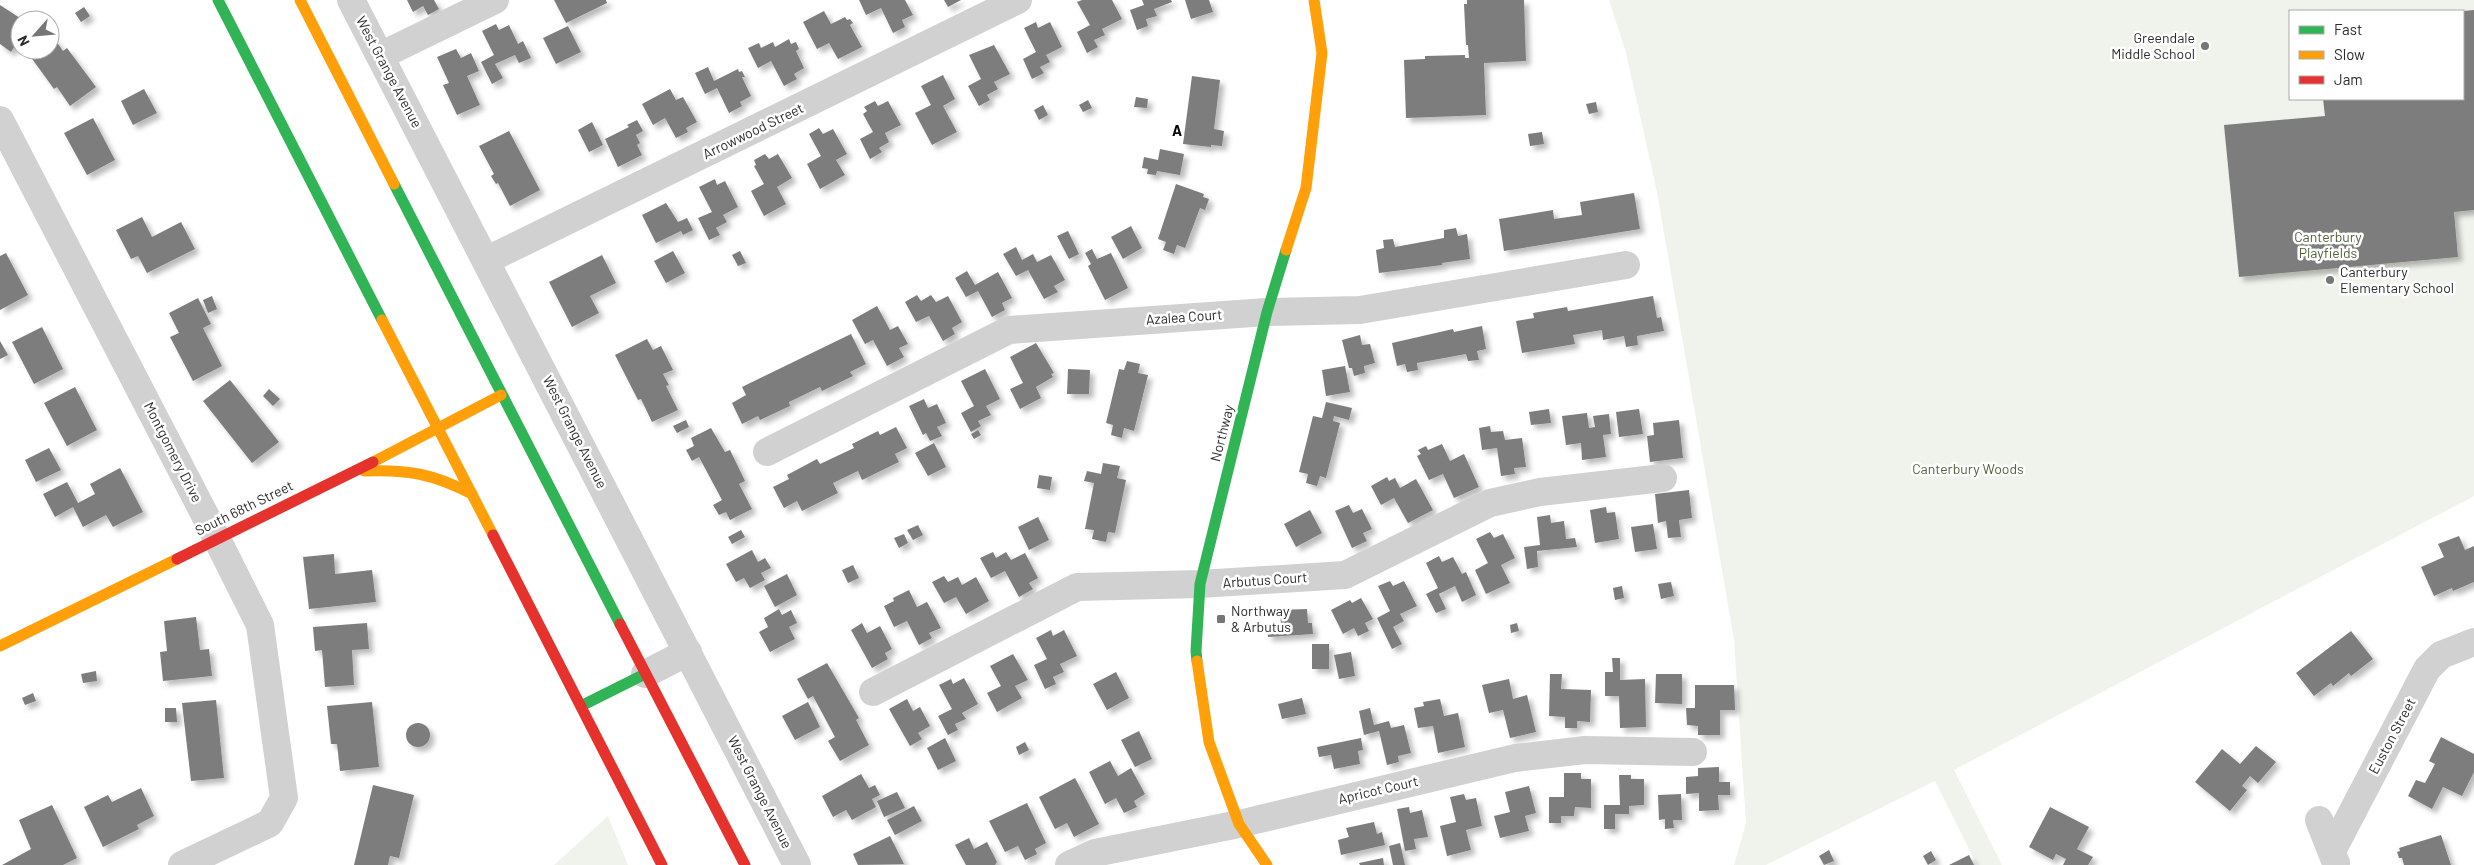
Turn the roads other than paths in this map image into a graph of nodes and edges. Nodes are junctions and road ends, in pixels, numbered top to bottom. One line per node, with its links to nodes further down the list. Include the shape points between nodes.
1 (218, 0): 13 (street)
2 (300, 0): 12 (street)
3 (351, 0): 7 (street, West Grange Avenue)
4 (495, 0): 7 (street)
5 (1018, 0): 9 (street, Arrowwood Street)
6 (1314, 0): 11 (street, Northway, via 1322,53 1306,188)
7 (380, 56): 9 (street, West Grange Avenue)
8 (0, 120): 18 (street, Montgomery Drive)
9 (487, 260): 22 (street, West Grange Avenue)
10 (1626, 265): 11 (street, Azalea Court, via 1360,310)
11 (1267, 312): 14 (street, Azalea Court, via 1009,330); 19 (street, Northway)
12 (501, 396): 13 (street, South 68th Street); 23 (street)
13 (437, 429): 15 (street, South 68th Street); 17 (street)
14 (767, 452)
15 (353, 472): 17 (street, via 398,469 423,472 448,480); 18 (street, South 68th Street)
16 (1663, 478): 19 (street, Arbutus Court, via 1540,492 1490,503 1345,575)
17 (472, 494): 25 (street)
18 (217, 538): 21 (street, South 68th Street); 30 (street, Montgomery Drive, via 260,625 284,798 270,823)
19 (1200, 584): 24 (street, Arbutus Court, via 1077,587); 28 (street, Northway, via 1196,651 1209,742)
20 (2474, 642): 29 (street, Euston Street, via 2441,655 2427,669)
21 (0, 646)
22 (688, 652): 23 (street); 33 (street, West Grange Avenue)
23 (645, 674): 25 (street); 32 (street)
24 (873, 692)
25 (581, 706): 31 (street)
26 (1693, 752): 28 (street, Apricot Court, via 1585,750 1516,758)
27 (2319, 820): 29 (street)
28 (1239, 824): 34 (street, Apricot Court, via 1095,853); 35 (street, Northway)
29 (2334, 858)
30 (182, 865)
31 (662, 865)
32 (745, 865)
33 (797, 865)
34 (1069, 865)
35 (1267, 865)

